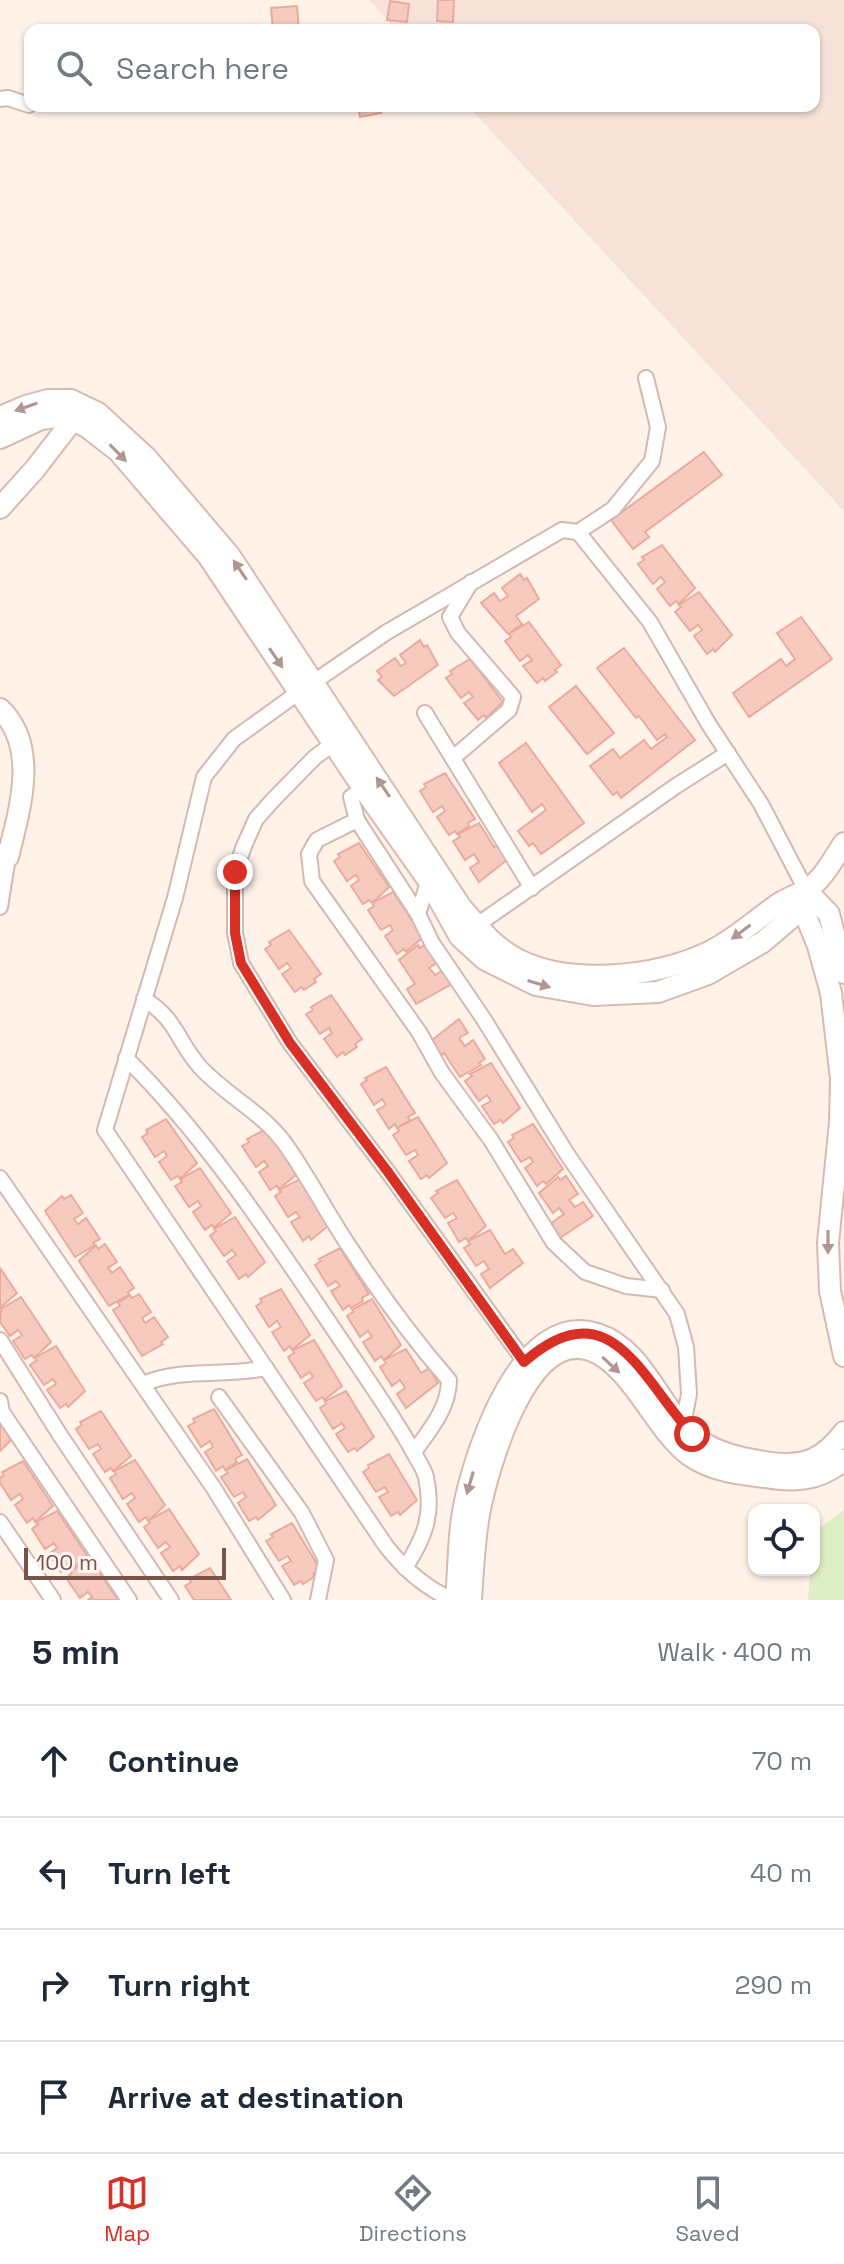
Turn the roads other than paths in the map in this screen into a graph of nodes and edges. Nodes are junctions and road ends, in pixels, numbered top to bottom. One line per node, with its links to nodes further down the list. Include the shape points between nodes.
1 (0, 99): 2 (street)
2 (24, 103)
3 (646, 378): 8 (street, via 658,427 652,461 613,509)
4 (78, 413): 5 (street, one-way to 5, via 71,400 48,400); 6 (street, via 41,419); 7 (street); 10 (street, via 98,413 146,457 230,556)
5 (0, 417)
6 (0, 438)
7 (0, 508)
8 (578, 532): 9 (street, via 562,530); 14 (street, via 650,622)
9 (472, 581): 10 (street); 15 (street, via 450,617 513,697 509,710)
10 (306, 688): 13 (street); 27 (street, via 234,739 204,777)
11 (0, 709): 19 (street, via 16,730 23,765 19,813)
12 (425, 713): 15 (street)
13 (340, 739): 16 (street); 20 (street, one-way to 13); 33 (street, via 272,801 256,819 244,846 235,872 235,933 241,963 290,1043)
14 (728, 753): 21 (street); 22 (street)
15 (453, 758): 21 (street)
16 (363, 788): 17 (street, via 351,797); 20 (street)
17 (357, 820): 24 (street); 30 (street, via 317,840 309,854 312,881 419,1032 554,1243 585,1272 626,1286)
18 (844, 843): 22 (street)
19 (4, 856): 23 (street)
20 (432, 873): 24 (street); 25 (street, via 461,907)
21 (532, 888): 25 (street)
22 (806, 890): 25 (street, via 784,899 708,952 637,973 584,976 556,971 519,961); 26 (street, via 829,914); 32 (street, one-way to 32, via 807,919 831,993 841,1079 828,1243 830,1291)
23 (0, 907)
24 (418, 914): 30 (street, via 567,1154)
25 (468, 932)
26 (844, 973)
27 (144, 999): 28 (street); 41 (street, via 172,1021 200,1067 282,1140 351,1250 449,1380 436,1422)
28 (126, 1058): 34 (street, via 105,1130); 41 (street, via 217,1165)
29 (0, 1178): 35 (street)
30 (662, 1290): 38 (street, via 677,1314 686,1347 689,1394)
31 (1, 1345): 47 (street)
32 (844, 1356)
33 (528, 1367): 38 (street, via 541,1347 566,1334 598,1334 632,1359); 40 (street, one-way to 40, via 558,1352 590,1350 618,1372); 50 (street, one-way to 50, via 506,1386 472,1474); 51 (street, via 483,1497)
34 (266, 1368): 35 (street, via 195,1371); 44 (street)
35 (143, 1384): 48 (street)
36 (219, 1397): 49 (street, via 302,1513 326,1560)
37 (0, 1401): 46 (street, via 2,1412)
38 (683, 1425): 39 (street, via 706,1445 733,1456 797,1464 813,1461); 40 (street)
39 (844, 1432)
40 (679, 1446): 42 (street, via 709,1465 792,1481 821,1475)
41 (414, 1452): 44 (street, via 426,1475 429,1516 422,1542)
42 (844, 1460)
43 (0, 1522): 45 (street)
44 (405, 1568): 50 (street, via 428,1588)
45 (53, 1600)
46 (129, 1600)
47 (171, 1600)
48 (283, 1600)
49 (318, 1600)
50 (454, 1600)
51 (471, 1600)

